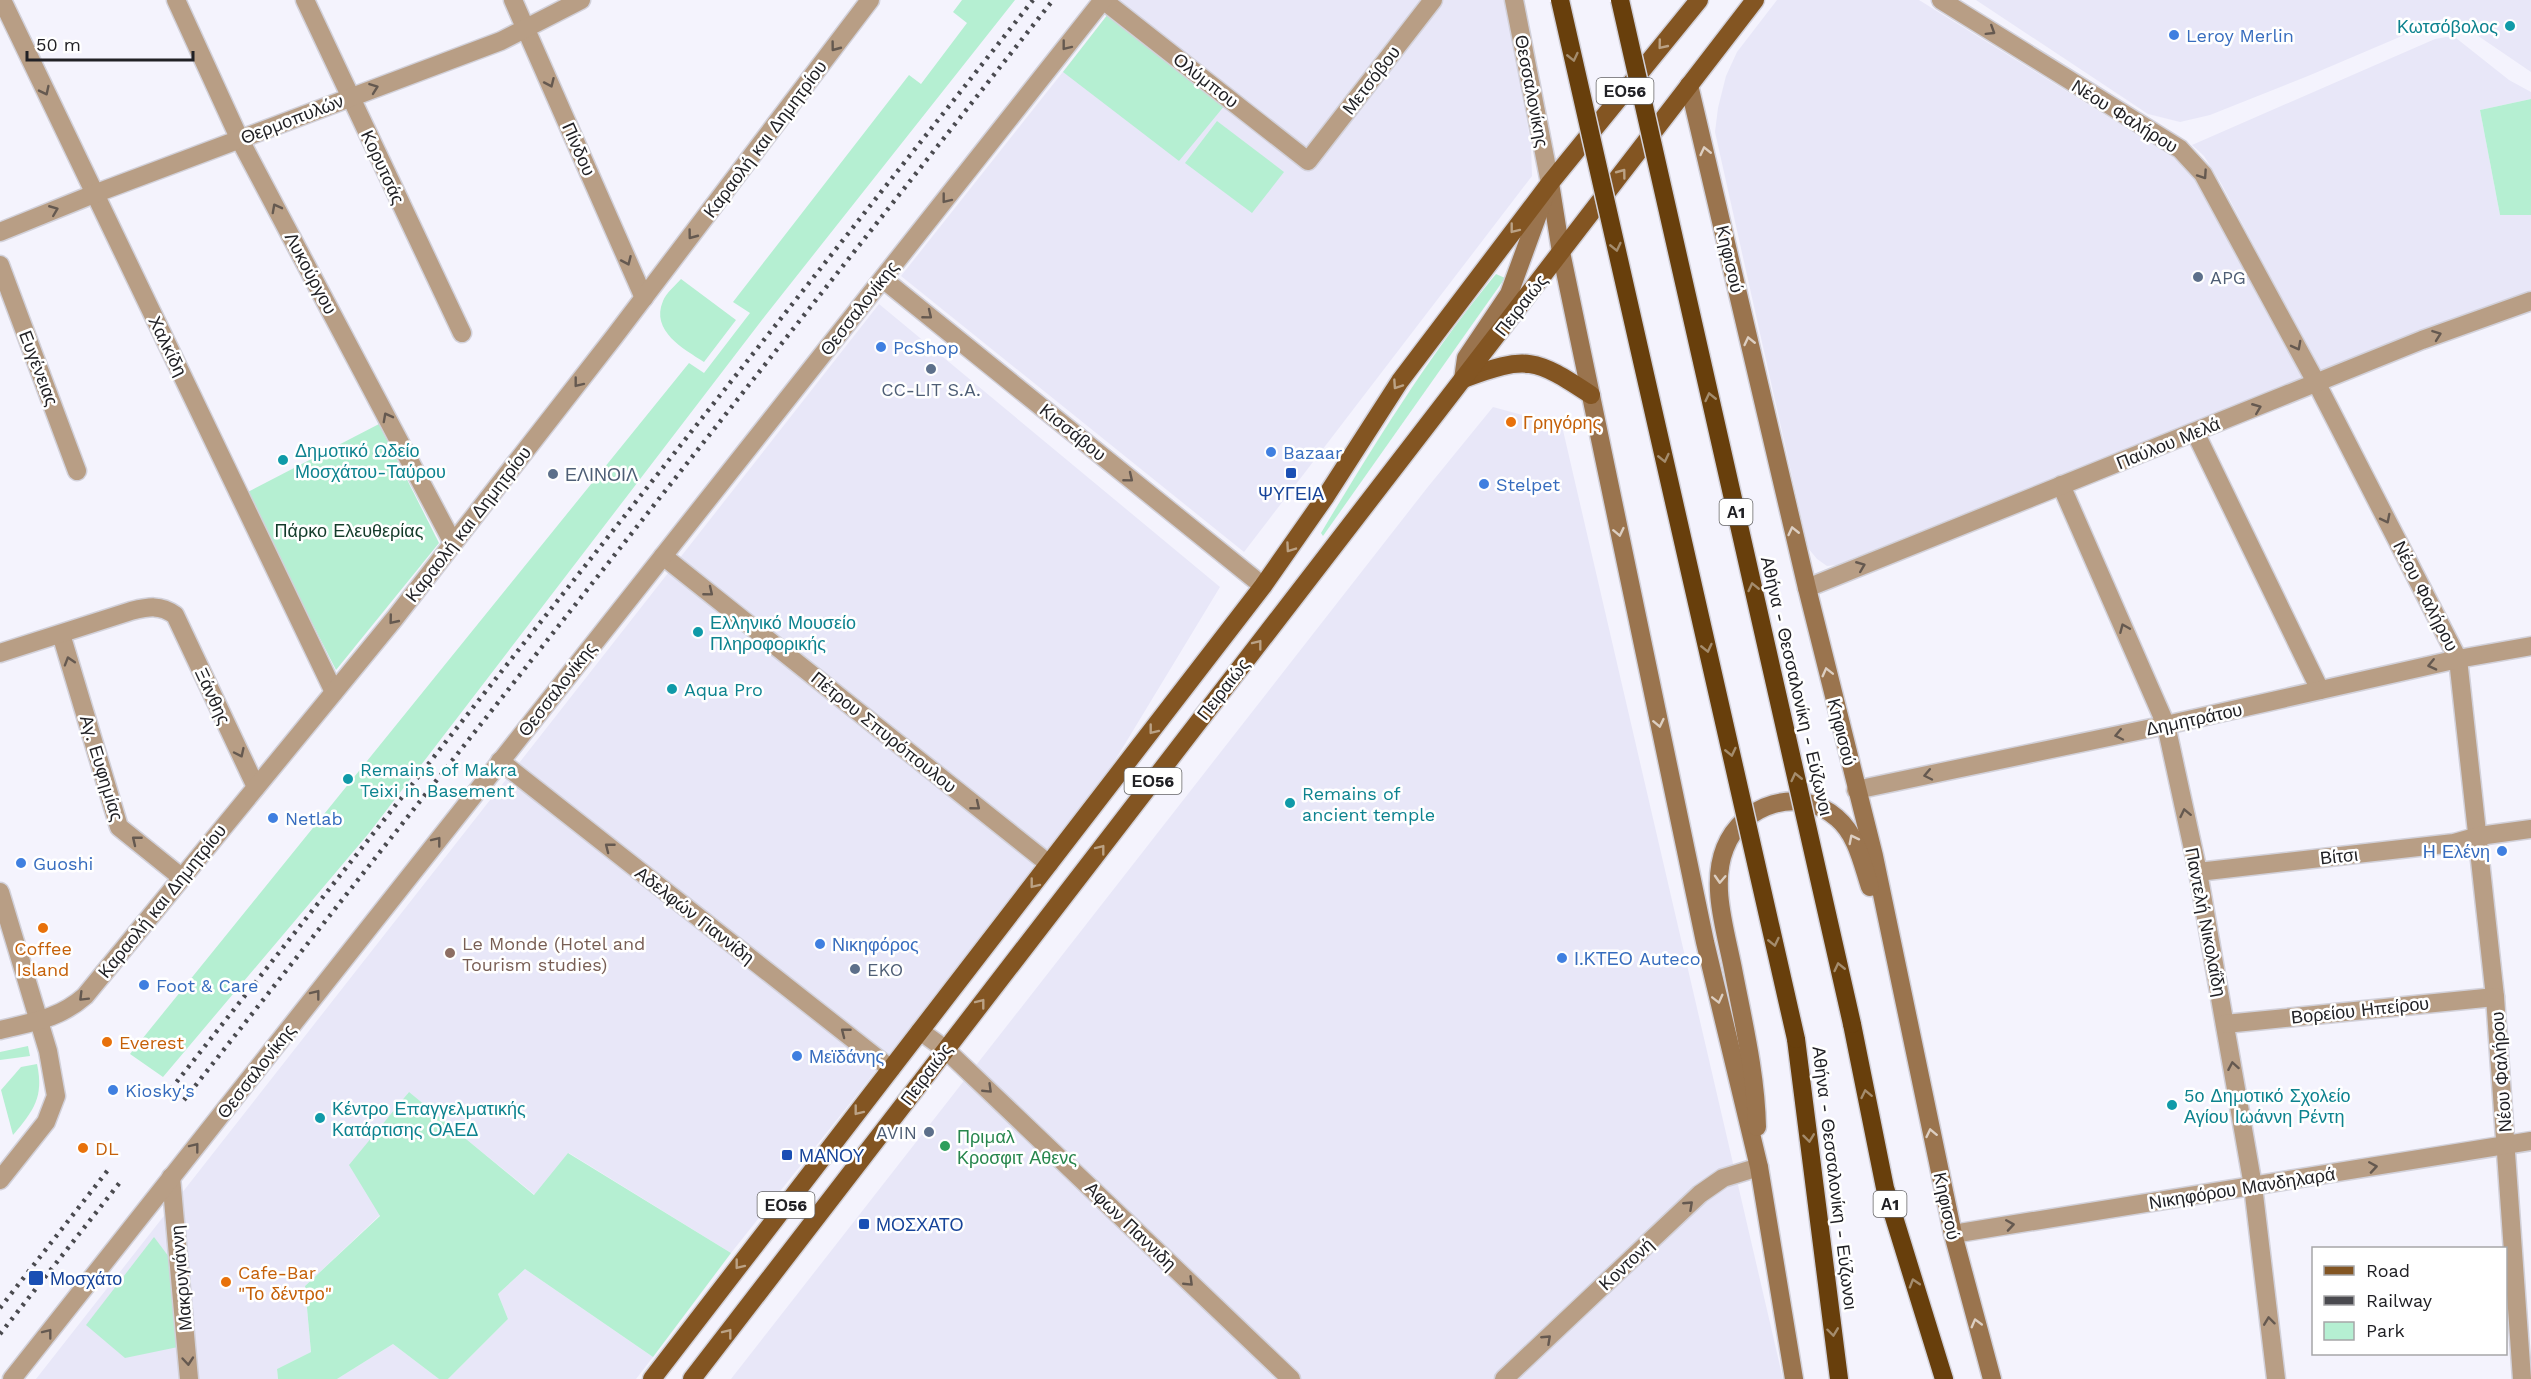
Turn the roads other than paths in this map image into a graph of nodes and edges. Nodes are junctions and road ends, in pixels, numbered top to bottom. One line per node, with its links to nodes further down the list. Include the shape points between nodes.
1 (2, 0): 21 (street, Χαλκίδη, one-way to 21)
2 (176, 0): 18 (street, Λυκούργου)
3 (305, 0): 17 (street, Κορυτσάς)
4 (513, 0): 15 (street, Πίνδου)
5 (581, 0): 15 (street, Θερμοπυλών)
6 (870, 0): 26 (street, Καραολή και Δημητρίου, one-way to 26)
7 (1103, 0): 19 (street, Ολύμπου); 25 (street, Θεσσαλονίκης, one-way to 25)
8 (1433, 0): 19 (street, Μετσόβου)
9 (1514, 0): 20 (street, Θεσσαλονίκης)
10 (1560, 0): 77 (highway, Αθήνα - Θεσσαλονίκη - Εύζωνοι, one-way to 77, bridge, via 1796,1039)
11 (1620, 0): 78 (highway, Αθήνα - Θεσσαλονίκη - Εύζωνοι / Α1, one-way to 11, bridge, via 1886,1188)
12 (1699, 0): 20 (main road, Πειραιώς / ΕΟ56, one-way to 20)
13 (1755, 0): 16 (main road, Πειραιώς / ΕΟ56)
14 (1941, 0): 30 (street, Νέου Φαλήρου, one-way to 30, via 2180,149 2193,161)
15 (526, 29): 17 (street, Θερμοπυλών, one-way to 15); 26 (street, Πίνδου, one-way to 26)
16 (1689, 85): 23 (main road, Πειραιώς / ΕΟ56, one-way to 16); 38 (main road, Κηφισού, one-way to 16)
17 (349, 97): 18 (street, Θερμοπυλών); 28 (street, Κορυτσάς)
18 (240, 140): 21 (street, Θερμοπυλών); 35 (street, Λυκούργου, one-way to 18)
19 (1308, 161)
20 (1550, 183): 23 (main road); 29 (main road, via 1509,294 1466,358); 37 (main road, Πειραιώς / ΕΟ56, one-way to 37, via 1400,381)
21 (94, 194): 22 (street, Θερμοπυλών, one-way to 21); 44 (street, Χαλκίδη)
22 (0, 232)
23 (1561, 252): 29 (main road, Πειραιώς / ΕΟ56); 31 (main road)
24 (0, 265): 33 (street, Ευγένειας)
25 (883, 279): 36 (street, Θεσσαλονίκης); 37 (street, Κισσάβου, one-way to 37)
26 (644, 298): 35 (street, Καραολή και Δημητρίου, one-way to 35)
27 (2531, 301): 30 (street, Παύλου Μελά, one-way to 27, via 2422,340)
28 (462, 333)
29 (1463, 379): 31 (main road, via 1528,363 1553,370); 61 (main road, Πειραιώς / ΕΟ56, one-way to 29)
30 (2317, 384): 32 (street, Παύλου Μελά, one-way to 30); 42 (street, Νέου Φαλήρου, one-way to 42)
31 (1591, 395): 65 (main road, one-way to 65, via 1705,942)
32 (2195, 432): 34 (street, Παύλου Μελά); 43 (street)
33 (77, 471)
34 (2061, 485): 38 (street, Παύλου Μελά, one-way to 34); 45 (street, Παντελή Νικολαΐδη, one-way to 34)
35 (453, 543): 44 (street, Καραολή και Δημητρίου, one-way to 44)
36 (663, 556): 46 (street, Θεσσαλονίκης); 51 (street, Πέτρου Σπυρόπουλου, one-way to 51)
37 (1263, 586): 51 (main road, Πειραιώς / ΕΟ56, one-way to 51)
38 (1807, 588): 48 (main road, Κηφισού, one-way to 38)
39 (61, 634): 41 (street); 47 (street, Ξάνθης, one-way to 47, via 151,606 166,608 175,615); 53 (street, Αγ. Ευφημίας, one-way to 39, via 119,826)
40 (2531, 646): 42 (street, Δημητράτου)
41 (0, 653)
42 (2458, 659): 43 (street, Δημητράτου, one-way to 43); 50 (street, Νέου Φαλήρου)
43 (2320, 690): 45 (street, Δημητράτου)
44 (334, 692): 47 (street, Καραολή και Δημητρίου)
45 (2166, 725): 48 (street, Δημητράτου, one-way to 48); 52 (street, Παντελή Νικολαΐδη, one-way to 45)
46 (500, 761): 62 (street, Αδελφών Γιαννίδη, one-way to 46); 66 (street, Θεσσαλονίκης, one-way to 46)
47 (256, 787): 53 (street, Καραολή και Δημητρίου)
48 (1856, 790): 55 (main road, Κηφισού)
49 (2531, 829): 50 (street, Βίτσι)
50 (2479, 836): 52 (street, Βίτσι, via 2454,843); 56 (street, Νέου Φαλήρου)
51 (1049, 864): 60 (main road, Πειραιώς / ΕΟ56, one-way to 60)
52 (2198, 872): 58 (street, Παντελή Νικολαΐδη)
53 (182, 877): 57 (street, Καραολή και Δημητρίου, one-way to 57, via 85,996 70,1009)
54 (0, 892): 57 (street)
55 (1898, 974): 65 (main road, one-way to 65, via 1852,836 1837,817 1818,806 1775,802 1752,812 1735,828 1724,849 1720,898 1751,1065); 69 (main road, Κηφισού, one-way to 55)
56 (2495, 997): 58 (street, Βορείου Ηπείρου); 64 (street, Νέου Φαλήρου)
57 (40, 1020): 59 (street, Καραολή και Δημητρίου); 67 (street, via 54,1075 55,1102 46,1122)
58 (2225, 1024): 68 (street, Παντελή Νικολαΐδη, one-way to 58)
59 (0, 1030)
60 (920, 1031): 61 (street, Αφων Παννιδη); 62 (main road, Πειραιώς / ΕΟ56)
61 (945, 1049): 73 (main road, Πειραιώς / ΕΟ56, one-way to 61); 74 (street, Αφων Παννιδη, one-way to 74)
62 (891, 1069): 72 (main road, Πειραιώς / ΕΟ56, one-way to 72)
63 (2531, 1141): 64 (street, Νικηφόρου Μανδηλαρά)
64 (2506, 1145): 68 (street, Νικηφόρου Μανδηλαρά, one-way to 64); 81 (street, Νέου Φαλήρου)
65 (1759, 1167): 75 (street, Κοντονή, one-way to 65, via 1701,1194 1723,1178); 76 (main road)
66 (171, 1177): 70 (street, Θεσσαλονίκης, one-way to 66); 71 (street, Μακρυγιάννη, one-way to 71)
67 (0, 1180)
68 (2253, 1186): 69 (street, Νικηφόρου Μανδηλαρά, one-way to 68); 80 (street, Παντελή Νικολαΐδη, one-way to 68)
69 (1953, 1234): 79 (main road, Κηφισού, one-way to 69)
70 (12, 1379)
71 (189, 1379)
72 (652, 1379)
73 (692, 1379)
74 (1291, 1379)
75 (1504, 1379)
76 (1794, 1379)
77 (1839, 1379)
78 (1944, 1379)
79 (1992, 1379)
80 (2276, 1379)
81 (2522, 1379)

